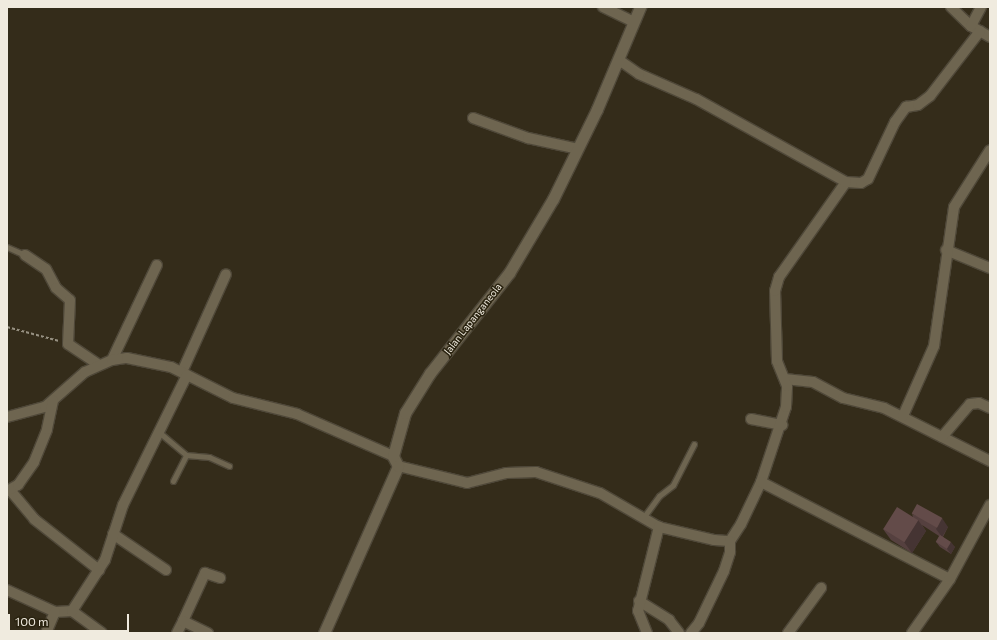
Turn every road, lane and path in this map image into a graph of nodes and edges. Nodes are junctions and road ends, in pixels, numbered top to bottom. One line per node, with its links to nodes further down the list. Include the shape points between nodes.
1 (603, 7): 5 (street)
2 (640, 7): 5 (street, Jalan Lapanganeola)
3 (951, 7): 6 (street)
4 (981, 7): 6 (street)
5 (634, 22): 9 (street, Jalan Lapanganeola)
6 (971, 26): 7 (street)
7 (980, 31): 8 (street); 13 (street, via 930,96 918,105 906,107 868,179 861,183)
8 (990, 37)
9 (619, 60): 11 (street, Jalan Lapanganeola); 13 (street, via 639,74 696,99)
10 (473, 118): 11 (street, via 528,138)
11 (578, 149): 36 (street, Jalan Lapanganeola, via 509,273 430,373 405,413)
12 (990, 150): 15 (street, via 954,208)
13 (846, 182): 25 (street, via 779,277 775,290 777,361)
14 (7, 247): 16 (lane)
15 (946, 250): 18 (street); 28 (street, via 934,346)
16 (25, 255): 21 (street, via 46,269 56,288 70,300)
17 (156, 265): 22 (street)
18 (990, 268)
19 (226, 274): 24 (street)
20 (7, 327): 21 (path)
21 (68, 344): 23 (street)
22 (112, 360): 23 (street); 24 (street, via 148,362)
23 (99, 365): 26 (street)
24 (184, 373): 32 (street); 36 (street, via 233,398 297,414)
25 (785, 379): 28 (street, via 813,382 843,398); 31 (street, via 787,395)
26 (53, 401): 29 (street, via 45,407); 42 (street, via 47,429 34,462 18,485)
27 (990, 408): 33 (street, via 979,402 970,404)
28 (903, 416): 33 (street)
29 (7, 417)
30 (751, 419): 31 (street)
31 (782, 425): 41 (street)
32 (160, 433): 35 (lane); 47 (street, via 123,504)
33 (942, 437): 37 (street)
34 (694, 444): 45 (lane, via 673,485 659,496)
35 (186, 455): 38 (lane, via 209,458); 40 (lane)
36 (393, 456): 39 (street)
37 (990, 461)
38 (229, 466)
39 (398, 466): 45 (street, via 467,483 506,473 536,472 600,493); 63 (street)
40 (173, 481)
41 (761, 482): 48 (street); 52 (street)
42 (8, 490): 49 (street, via 34,519)
43 (990, 505): 44 (street)
44 (987, 517): 52 (street)
45 (643, 518): 46 (street)
46 (659, 527): 48 (street, via 701,538); 55 (street)
47 (113, 534): 49 (street); 50 (street)
48 (730, 540): 66 (street, via 730,552 724,571 700,623)
49 (99, 570): 56 (street)
50 (166, 570)
51 (220, 578): 58 (street, via 205,573)
52 (950, 580): 68 (street)
53 (821, 588): 67 (street)
54 (7, 590): 57 (street)
55 (639, 601): 64 (street, via 638,616); 65 (street, via 669,620)
56 (72, 611): 57 (street); 60 (street)
57 (55, 612): 59 (street)
58 (183, 621): 61 (street); 62 (street)
59 (46, 633)
60 (102, 633)
61 (177, 633)
62 (208, 633)
63 (324, 633)
64 (647, 633)
65 (679, 633)
66 (691, 633)
67 (788, 633)
68 (912, 633)

